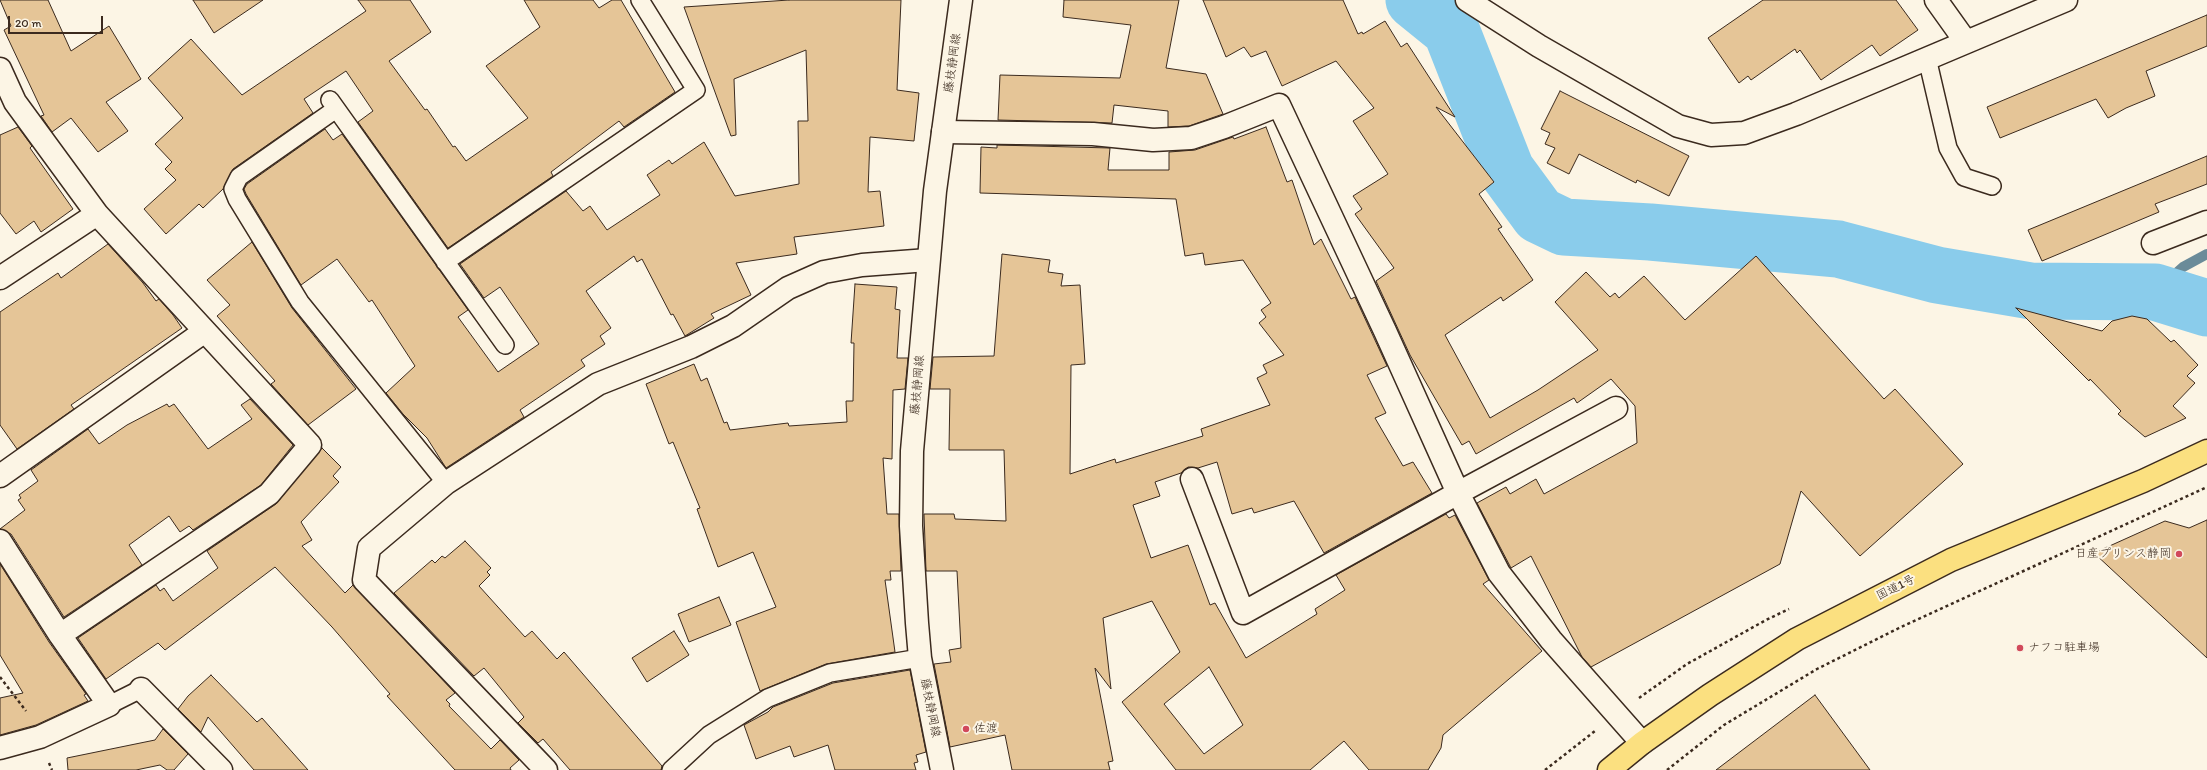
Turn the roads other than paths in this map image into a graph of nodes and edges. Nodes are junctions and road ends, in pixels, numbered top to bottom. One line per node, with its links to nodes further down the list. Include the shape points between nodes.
1 (640, 0): 16 (lane, via 696,90)
2 (962, 0): 10 (street, 藤枝静岡線)
3 (1467, 0): 7 (street, via 1539,46 1678,126 1711,136 1744,132 1796,114)
4 (1936, 0): 6 (street)
5 (2066, 0): 6 (street)
6 (1966, 42): 7 (street)
7 (1926, 58): 11 (lane, via 1948,148 1964,177)
8 (0, 69): 9 (street)
9 (8, 105): 12 (street)
10 (943, 132): 15 (street, 藤枝静岡線); 25 (street, via 1093,134 1152,140 1191,138 1279,105)
11 (1992, 186)
12 (97, 214): 17 (street); 18 (street)
13 (2207, 222): 14 (street)
14 (2153, 243)
15 (928, 260): 24 (street, via 862,265 824,272 788,288 733,326 598,384); 28 (street, 藤枝静岡線, via 912,451 911,526)
16 (446, 262): 19 (lane); 24 (lane, via 333,104 239,176 233,189 300,302)
17 (0, 278)
18 (205, 331): 22 (street); 27 (street, via 310,445 269,494)
19 (506, 345)
20 (1616, 408): 25 (street)
21 (2207, 451): 31 (highway, 国道1号, via 2143,481 1944,564 1797,639)
22 (0, 476)
23 (1192, 479): 25 (street, via 1243,613)
24 (446, 483): 34 (street, via 368,548 364,580)
25 (1458, 493): 31 (street, via 1499,573 1524,607)
26 (0, 541): 27 (street)
27 (60, 635): 30 (street)
28 (920, 658): 35 (lane, via 830,673 768,698 709,735); 36 (street, 藤枝静岡線)
29 (140, 689): 30 (lane); 33 (street)
30 (109, 705): 32 (street, via 40,736)
31 (1642, 743): 37 (highway, 国道1号)
32 (0, 748)
33 (220, 770)
34 (546, 770)
35 (671, 770)
36 (942, 770)
37 (1609, 770)

